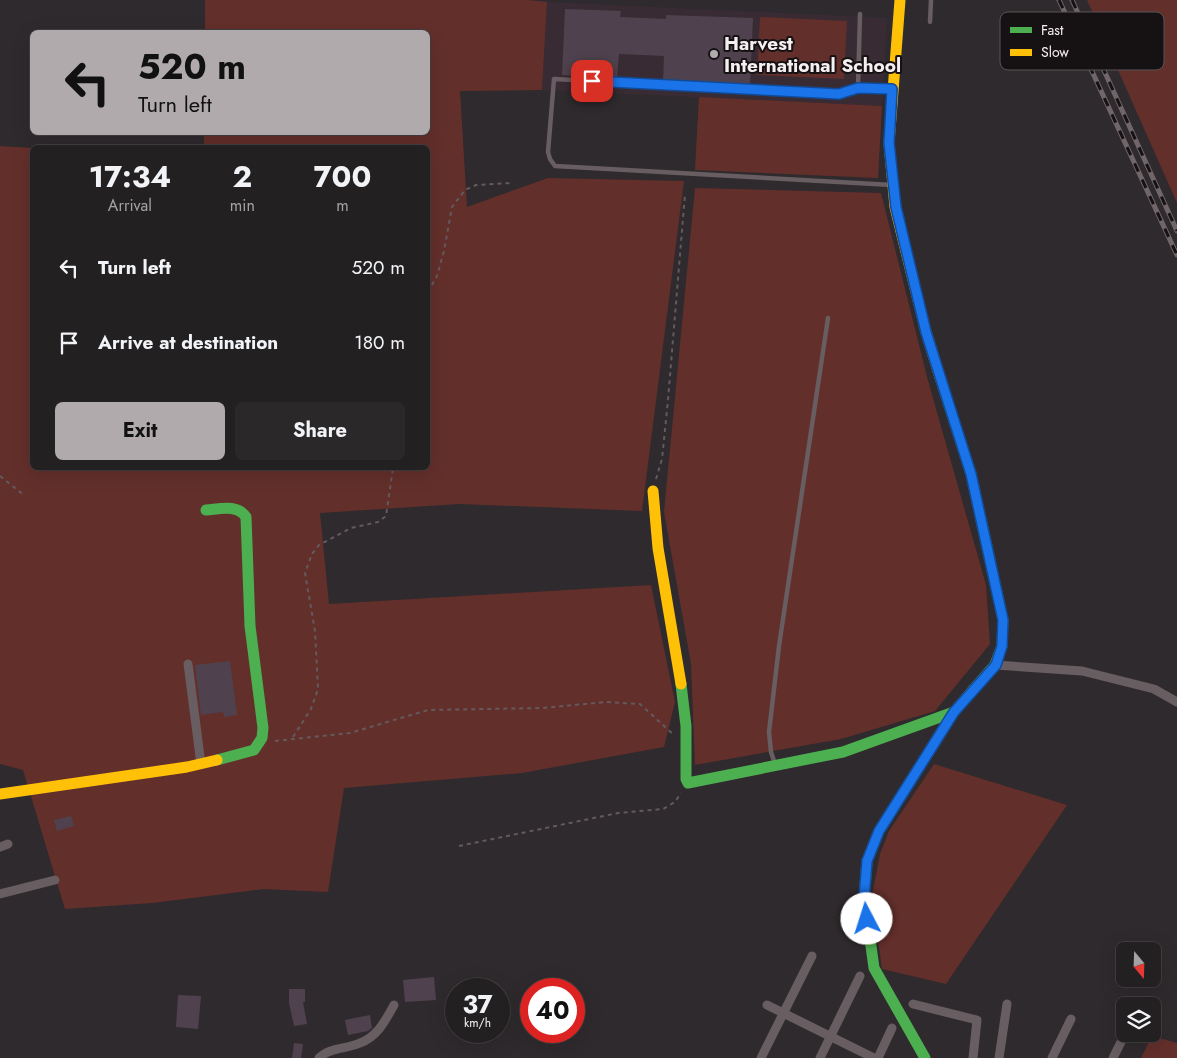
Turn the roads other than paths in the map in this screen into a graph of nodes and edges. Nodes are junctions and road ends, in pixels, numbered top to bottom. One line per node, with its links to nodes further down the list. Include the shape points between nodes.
1 (900, 0): 6 (street)
2 (931, 0): 4 (lane)
3 (860, 14): 5 (lane)
4 (930, 22)
5 (858, 88): 6 (lane); 7 (lane, via 839,94 554,80 550,160 555,166 573,168)
6 (892, 89): 7 (street, via 889,143)
7 (893, 185): 12 (street, via 903,246 926,332 971,474 985,534 1003,620 1002,646)
8 (828, 318): 16 (lane, via 769,732)
9 (652, 491): 16 (street, via 656,548 685,720 686,779 688,783)
10 (206, 510): 15 (street, via 238,508 246,517 250,626 262,738 254,750)
11 (188, 664): 15 (street)
12 (996, 665): 13 (street, via 1082,672 1154,689); 14 (street)
13 (1177, 702)
14 (954, 712): 16 (street, via 843,752); 35 (street, via 879,831 867,861 864,899 871,958)
15 (201, 764): 17 (street)
16 (776, 766)
17 (0, 794)
18 (55, 880): 19 (street)
19 (0, 894)
20 (812, 956): 26 (street)
21 (860, 976): 29 (street)
22 (913, 1004): 36 (street, via 978,1020)
23 (1007, 1004): 37 (street)
24 (394, 1005): 31 (street, via 380,1029 370,1038 327,1052)
25 (767, 1005): 26 (street)
26 (783, 1013): 29 (street); 32 (street)
27 (1071, 1019): 38 (street)
28 (892, 1028): 34 (street)
29 (831, 1036): 33 (street); 34 (street)
30 (1121, 1042): 39 (street)
31 (319, 1058)
32 (761, 1058)
33 (820, 1058)
34 (876, 1058)
35 (925, 1058)
36 (974, 1058)
37 (999, 1058)
38 (1052, 1058)
39 (1113, 1058)

